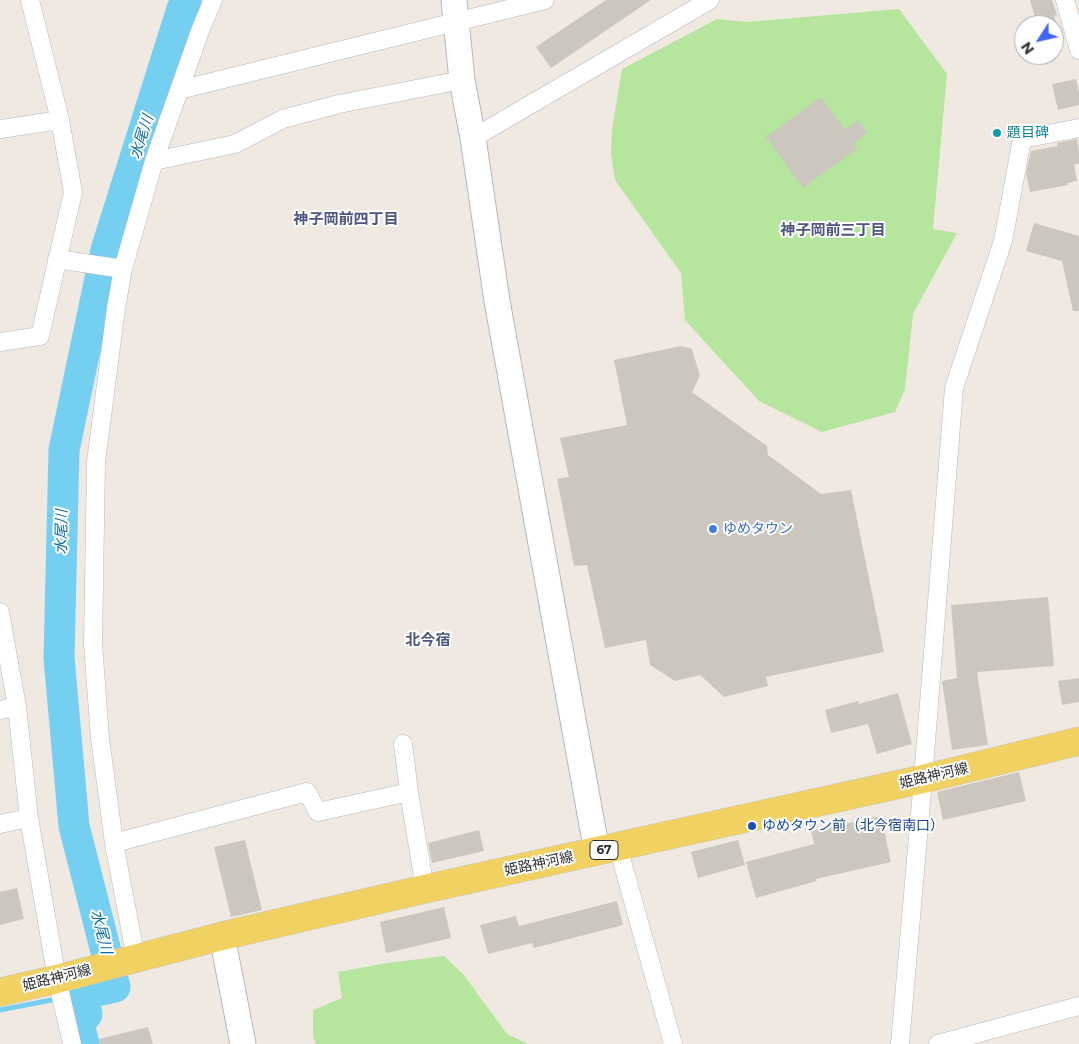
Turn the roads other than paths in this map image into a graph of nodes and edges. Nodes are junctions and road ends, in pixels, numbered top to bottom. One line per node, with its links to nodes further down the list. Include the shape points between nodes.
1 (30, 0): 10 (street)
2 (213, 0): 9 (street)
3 (545, 0): 6 (street)
4 (710, 0): 13 (street)
5 (1065, 0): 7 (street)
6 (456, 11): 8 (street); 9 (street)
7 (1079, 50)
8 (462, 80): 13 (street); 14 (street, via 339,104 283,119 235,144)
9 (180, 90): 14 (street)
10 (60, 120): 12 (street); 15 (street, via 73,192)
11 (1079, 128): 22 (street, via 1022,139 1003,241 954,388)
12 (0, 129)
13 (473, 138): 27 (street, via 497,301)
14 (154, 161): 16 (street)
15 (57, 259): 16 (street); 17 (street, via 40,336)
16 (123, 269): 26 (street, via 96,462 93,624 100,738)
17 (0, 342)
18 (0, 612): 19 (street)
19 (8, 709): 24 (street)
20 (1079, 741): 22 (main road, 姫路神河線 / 67)
21 (403, 744): 23 (street)
22 (923, 779): 27 (main road, 姫路神河線 / 67); 37 (street)
23 (409, 792): 26 (street, via 318,812 307,792); 28 (street)
24 (29, 818): 25 (street); 31 (street)
25 (0, 824)
26 (114, 843): 30 (street)
27 (608, 849): 28 (main road, 姫路神河線 / 67); 36 (street)
28 (425, 889): 29 (main road, 姫路神河線 / 67)
29 (222, 936): 30 (main road, 姫路神河線 / 67); 35 (street)
30 (133, 959): 31 (main road, 姫路神河線 / 67)
31 (62, 978): 32 (main road, 姫路神河線 / 67); 34 (street)
32 (0, 992)
33 (1079, 1006): 38 (street)
34 (72, 1044)
35 (242, 1044)
36 (673, 1044)
37 (900, 1044)
38 (938, 1044)

